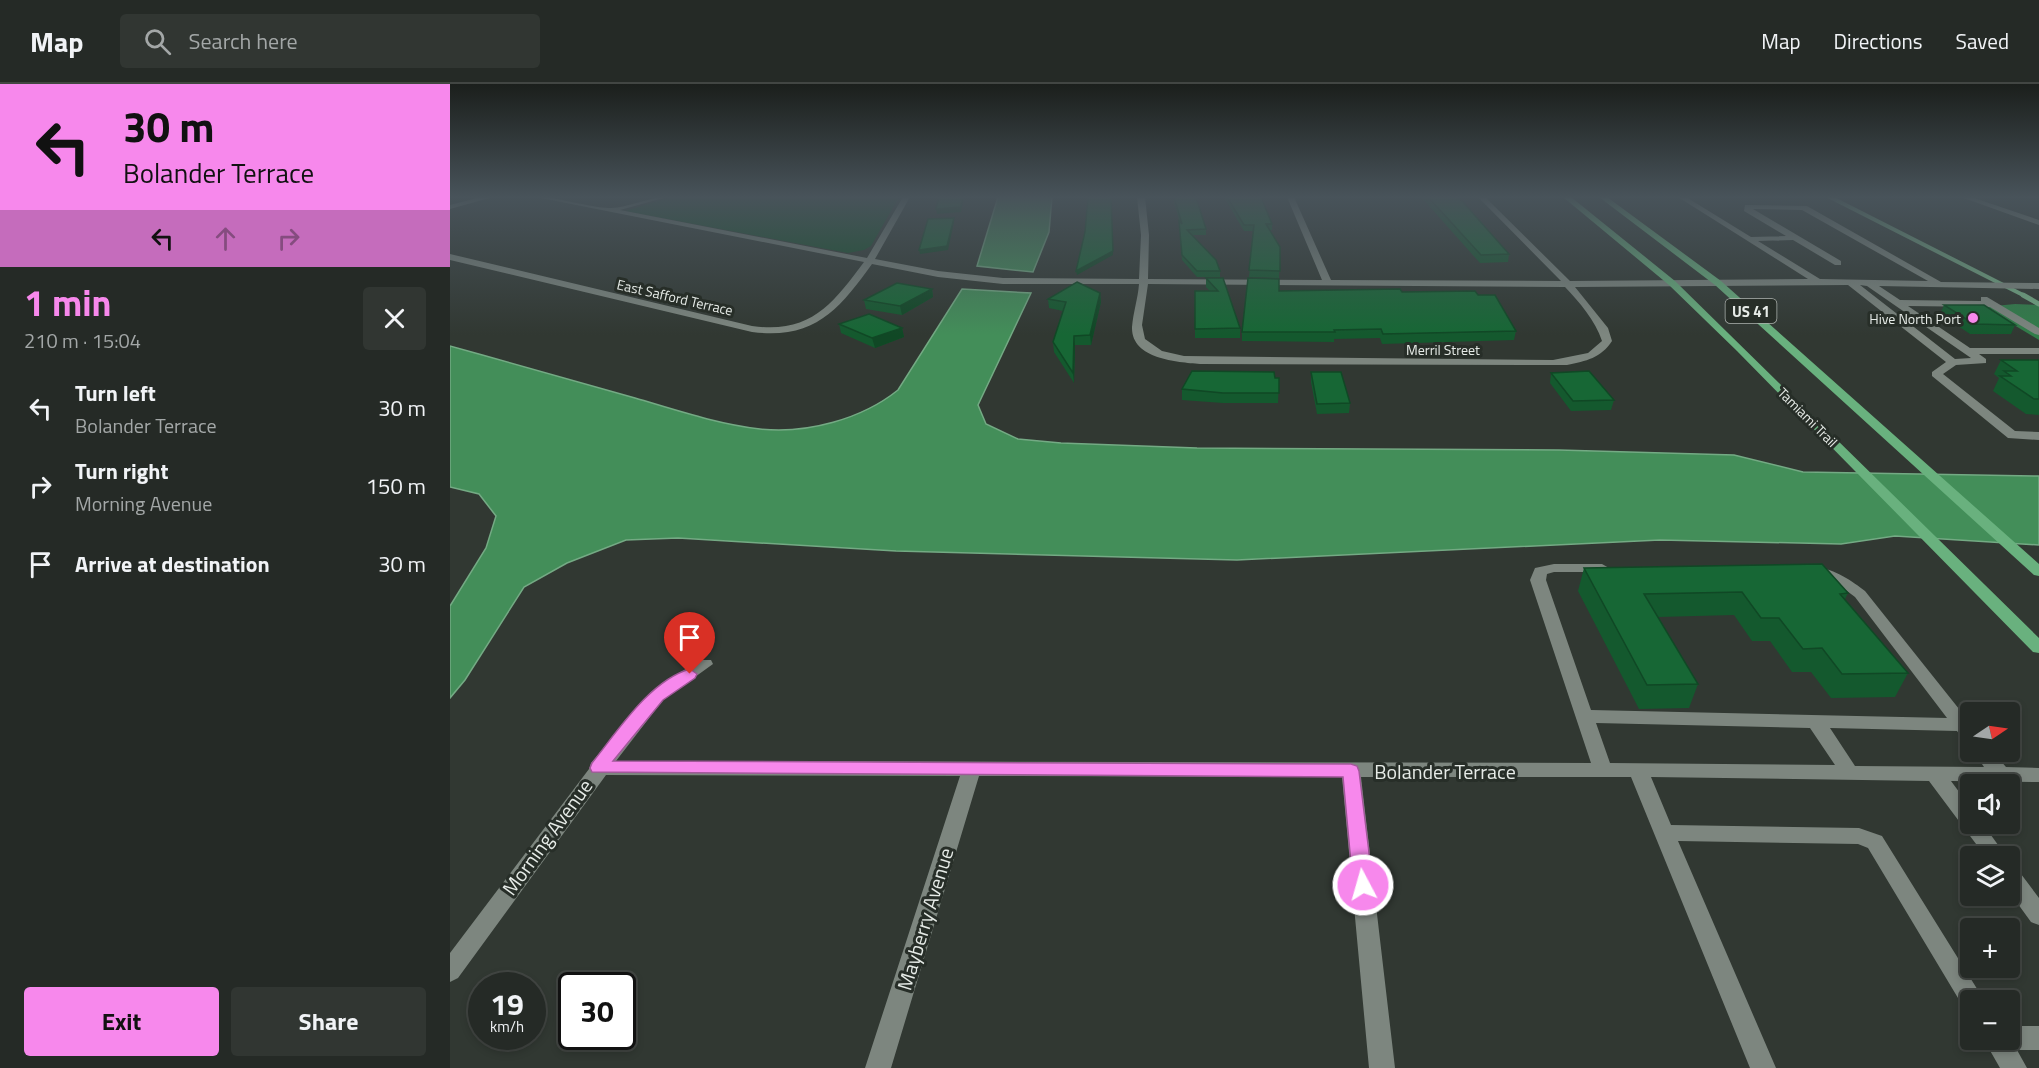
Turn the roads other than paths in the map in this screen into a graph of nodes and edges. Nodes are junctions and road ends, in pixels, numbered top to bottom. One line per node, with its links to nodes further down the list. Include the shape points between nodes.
1 (775, 243): 12 (street)
2 (879, 243): 12 (street, East Safford Terrace)
3 (1144, 243): 15 (street)
4 (1310, 243): 16 (street)
5 (1527, 243): 20 (street, Merril Street)
6 (1623, 243): 17 (main road, Tamiami Trail / US 41)
7 (1664, 243): 18 (main road, US 41)
8 (1757, 243): 14 (street)
9 (1804, 243): 13 (street)
10 (1866, 243): 22 (street)
11 (450, 257): 12 (street, East Safford Terrace, via 767,331 801,326 822,316)
12 (868, 261): 15 (street, via 982,280)
13 (1838, 263)
14 (1818, 282): 18 (street); 19 (street)
15 (1144, 283): 16 (street); 20 (street, Merril Street, via 1139,338 1152,351 1179,358 1505,363 1579,359 1590,357 1605,346 1605,329)
16 (1328, 283): 20 (street)
17 (1672, 283): 18 (street); 20 (street); 40 (main road, Tamiami Trail / US 41)
18 (1718, 283): 39 (main road, US 41)
19 (1851, 283): 21 (street); 25 (street)
20 (1568, 284)
21 (1870, 284): 22 (street); 26 (street)
22 (1941, 285): 23 (street)
23 (1961, 285): 24 (street); 27 (street)
24 (2039, 286)
25 (1877, 302): 26 (street); 29 (street)
26 (1898, 303): 27 (street); 30 (street)
27 (1992, 304): 28 (street)
28 (2039, 332)
29 (1919, 335): 30 (street); 35 (street)
30 (1945, 336): 31 (street)
31 (1967, 351): 32 (street); 33 (street)
32 (2039, 351)
33 (1982, 361): 34 (street); 35 (street)
34 (2039, 361)
35 (1953, 362): 36 (street, via 1936,374 1946,384 2012,435)
36 (2039, 435)
37 (1624, 568): 42 (street, via 1540,571 1538,580)
38 (1798, 570): 44 (street, via 1827,575 1860,594)
39 (2038, 571)
40 (2039, 648)
41 (705, 664): 47 (street, Morning Avenue, via 657,696)
42 (1584, 716): 43 (street); 49 (street)
43 (1816, 722): 45 (street); 52 (street)
44 (1960, 723)
45 (1960, 731)
46 (1991, 762): 54 (street)
47 (598, 768): 48 (street, Bolander Terrace); 63 (street, Morning Avenue)
48 (971, 770): 51 (street, Bolander Terrace); 68 (street, Mayberry Avenue)
49 (1603, 770): 50 (street, Bolander Terrace); 51 (street, Bolander Terrace)
50 (1638, 770): 52 (street, Bolander Terrace); 58 (street)
51 (1351, 771): 69 (street)
52 (1849, 772): 53 (street, Bolander Terrace)
53 (1934, 773): 54 (street, Bolander Terrace); 57 (street)
54 (2000, 774)
55 (2020, 775): 56 (street, Bolander Terrace)
56 (2039, 775)
57 (1960, 808)
58 (1664, 833): 64 (street, via 1859,836 1875,842); 70 (street)
59 (1979, 834): 60 (street)
60 (1988, 846)
61 (2020, 889): 62 (street)
62 (2039, 915)
63 (450, 971)
64 (1966, 990)
65 (2020, 1038): 66 (street)
66 (2039, 1038)
67 (2002, 1050): 71 (street)
68 (878, 1068)
69 (1382, 1068)
70 (1763, 1068)
71 (2014, 1068)

